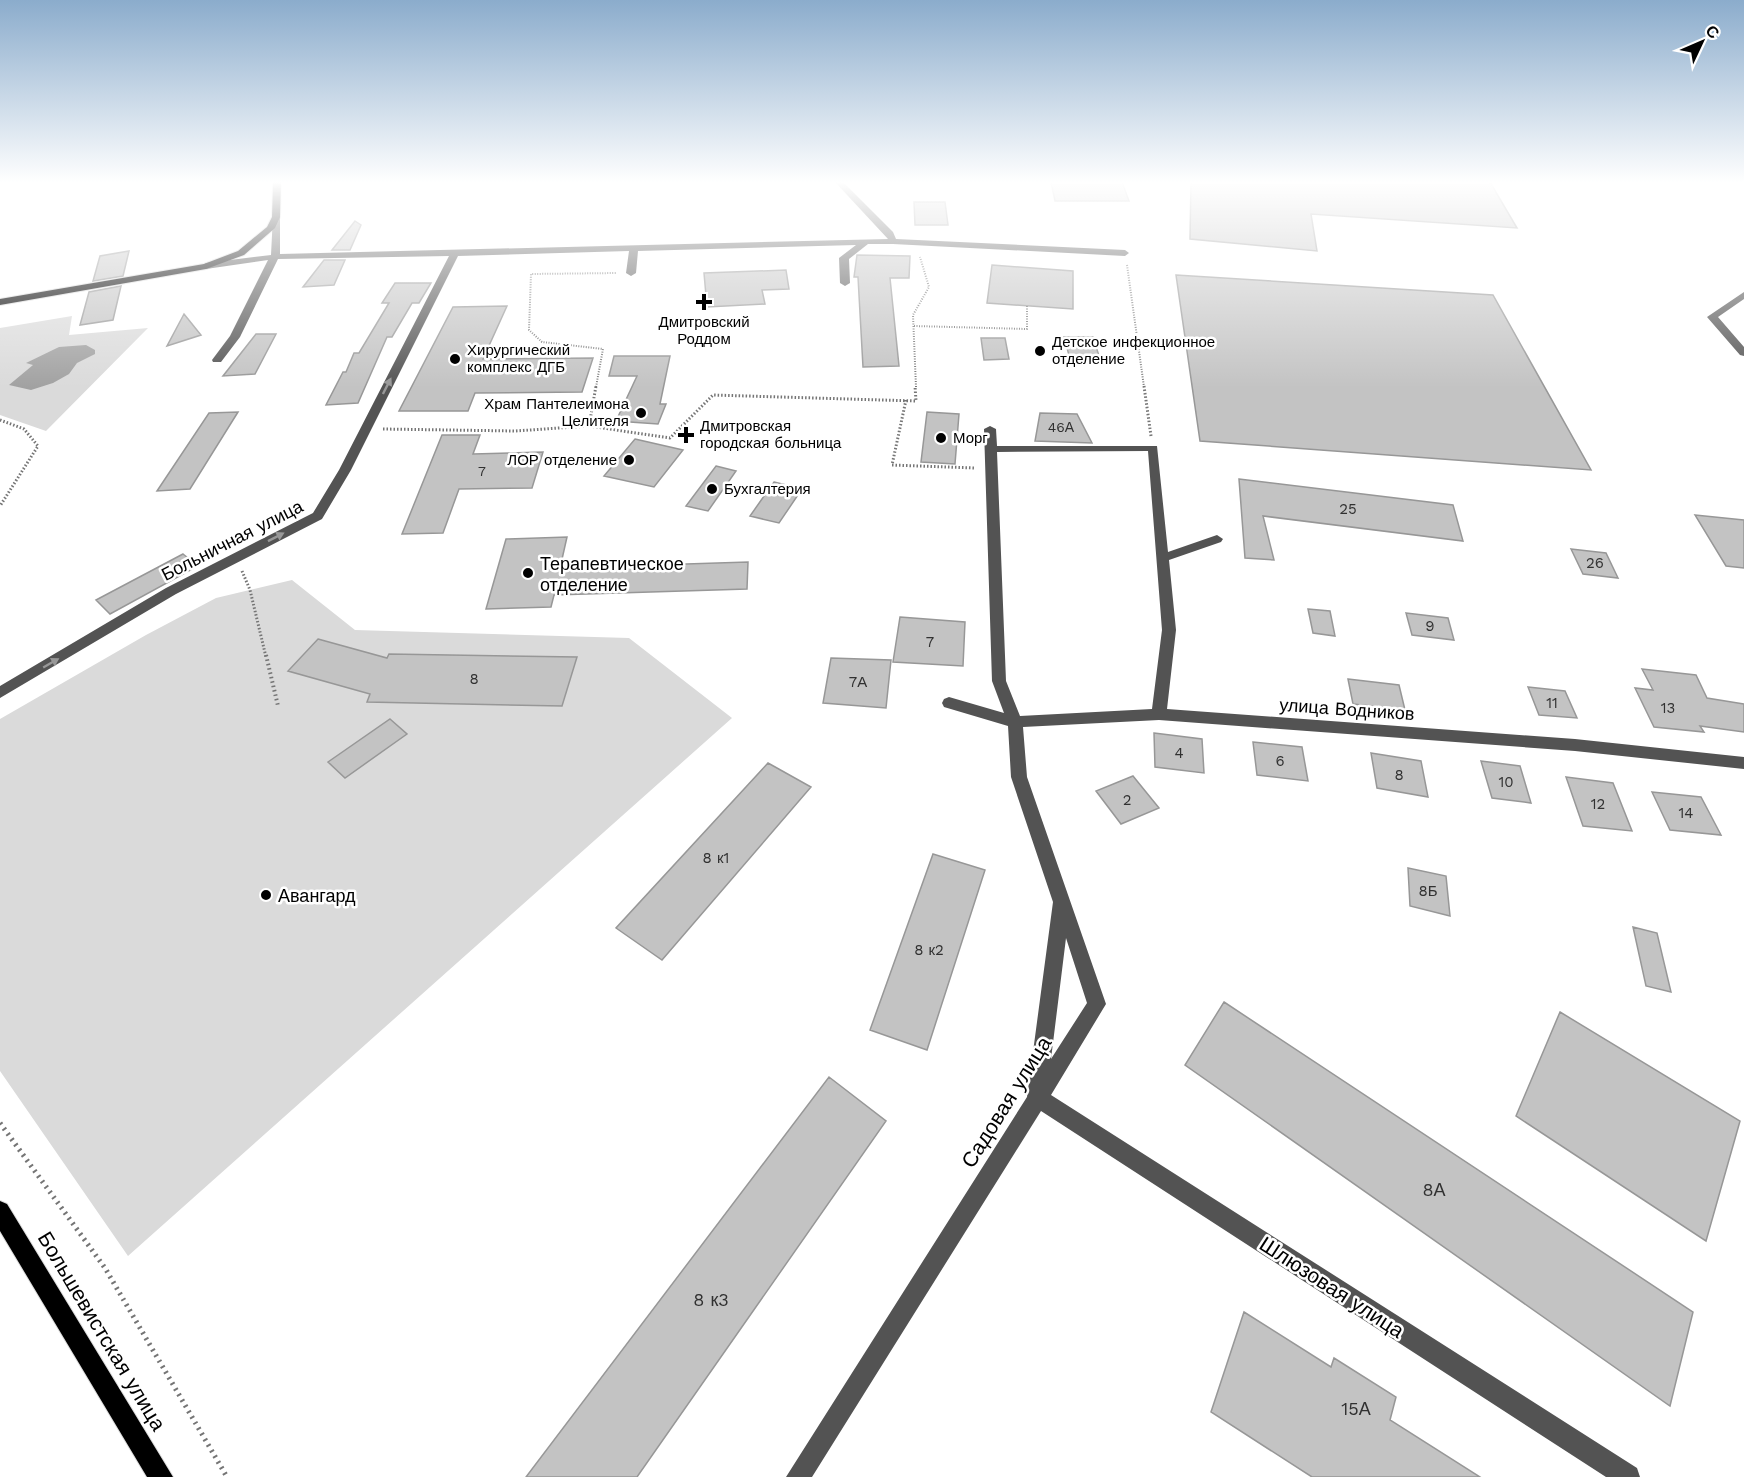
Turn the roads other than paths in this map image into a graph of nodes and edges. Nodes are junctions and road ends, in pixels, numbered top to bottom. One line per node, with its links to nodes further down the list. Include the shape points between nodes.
1 (244, 251): 10 (main road)
2 (275, 251): 9 (street)
3 (529, 251): 7 (street)
4 (634, 251): 11 (street)
5 (854, 251): 12 (street, via 844,258)
6 (1081, 251): 8 (street)
7 (455, 253): 9 (street); 21 (street, Больничная улица, one-way to 7, via 171,591 318,516)
8 (1125, 253)
9 (275, 256): 10 (street); 16 (street, via 235,337)
10 (206, 266): 14 (main road)
11 (632, 273)
12 (845, 283)
13 (1744, 295): 15 (street, via 1712,316)
14 (0, 302)
15 (1744, 353)
16 (217, 360)
17 (990, 429): 18 (street, Садовая улица)
18 (992, 449): 20 (street, via 1153,448); 24 (street, Садовая улица, via 999,681)
19 (1217, 539): 20 (street)
20 (1163, 558): 23 (street, via 1169,630)
21 (0, 693)
22 (949, 703): 24 (street, улица Водников)
23 (1159, 714): 24 (street, улица Водников); 25 (street, улица Водников, via 1575,745)
24 (1015, 722): 26 (street, Садовая улица, via 1019,777)
25 (1744, 763)
26 (1061, 901): 27 (street); 27 (street, Садовая улица, via 1097,1004)
27 (1037, 1097): 30 (street, Садовая улица); 31 (street, Шлюзовая улица)
28 (0, 1211): 29 (main road, Большевистская улица)
29 (161, 1477)
30 (798, 1477)
31 (1628, 1477)

